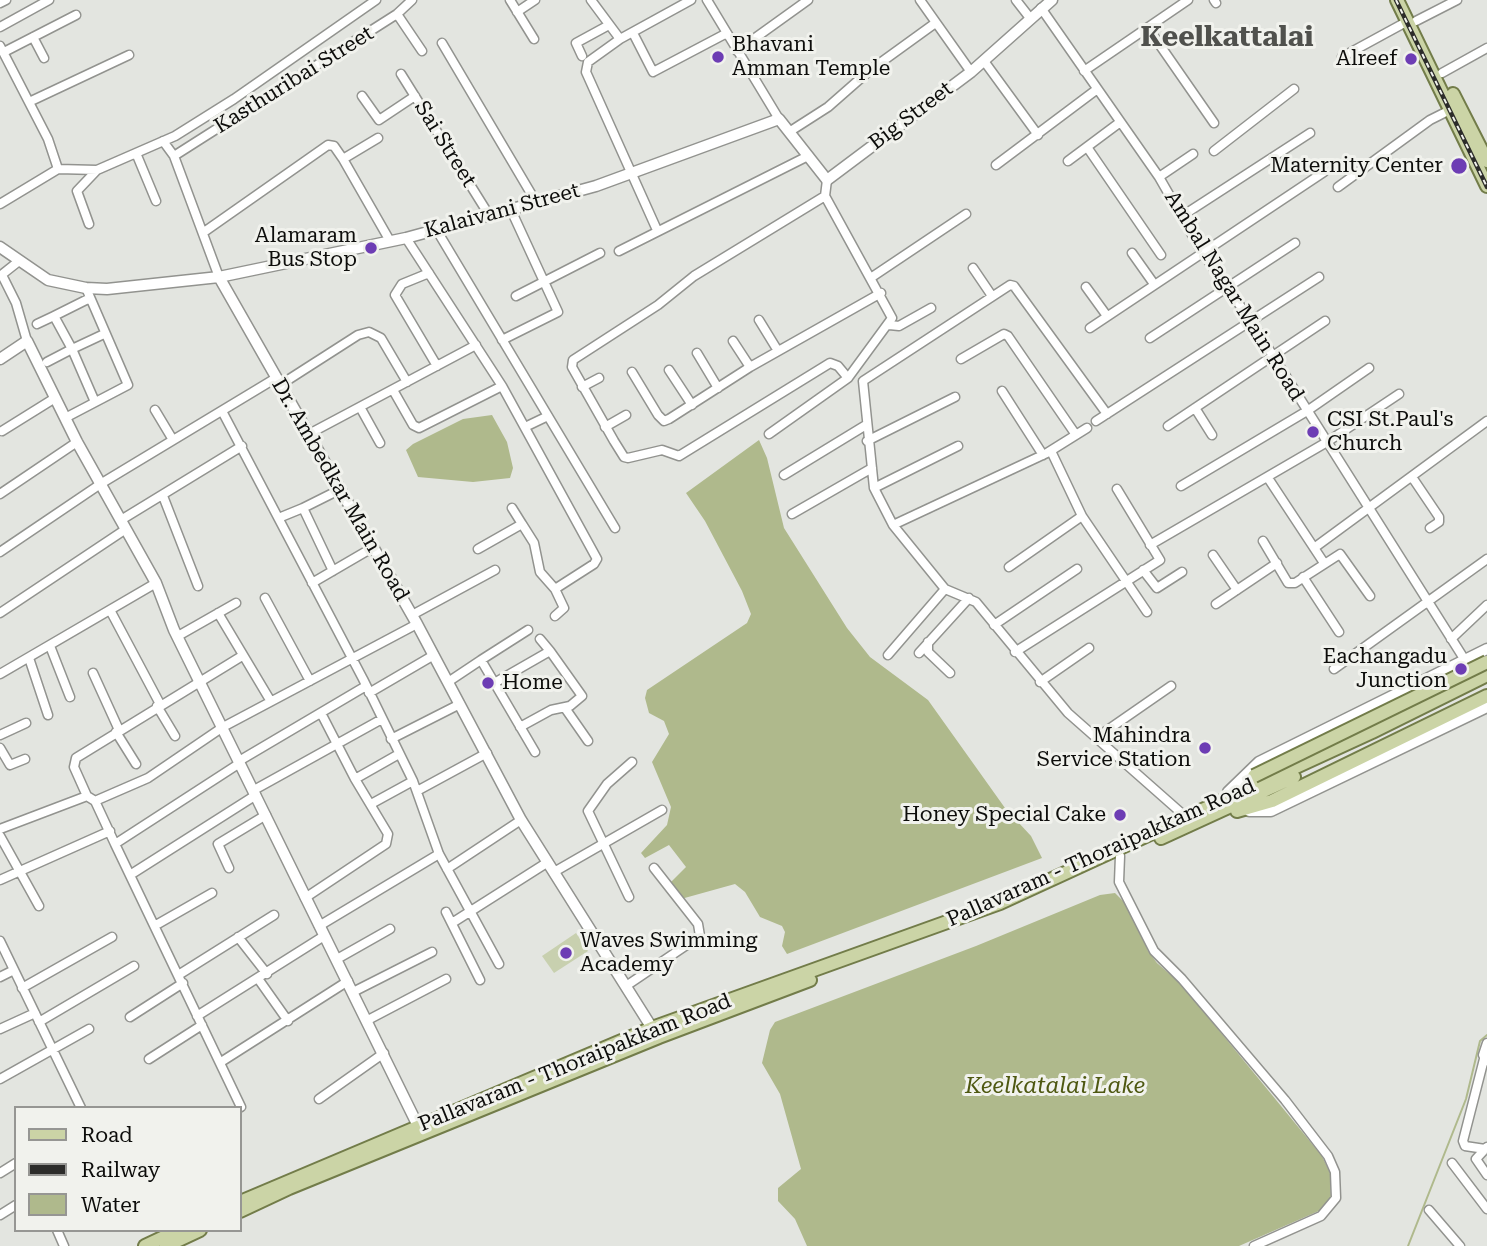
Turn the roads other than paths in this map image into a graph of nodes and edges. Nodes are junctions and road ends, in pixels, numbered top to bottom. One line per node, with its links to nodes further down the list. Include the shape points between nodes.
1 (6, 0): 18 (street)
2 (49, 0): 27 (street)
3 (376, 0): 61 (street, via 234,99)
4 (412, 0): 21 (street, Kasthuribai Street)
5 (510, 0): 20 (street)
6 (535, 0): 20 (street)
7 (591, 0): 26 (street)
8 (691, 0): 29 (street)
9 (707, 0): 30 (street)
10 (808, 0): 38 (street)
11 (920, 0): 25 (street)
12 (1016, 0): 23 (street)
13 (1052, 0): 19 (street, Big Street)
14 (1188, 0): 28 (street)
15 (1397, 0): 24 (main road)
16 (1406, 0): 24 (main road)
17 (1457, 0): 24 (street)
18 (0, 3)
19 (1041, 8): 23 (street, Big Street); 44 (street, Ambal Nagar Main Road)
20 (517, 12): 32 (street)
21 (397, 14): 37 (street); 66 (street, Kasthuribai Street)
22 (76, 15): 31 (street)
23 (1030, 18): 43 (street, Big Street)
24 (1412, 21): 41 (street); 46 (main road); 53 (main road)
25 (934, 24): 45 (street); 57 (street)
26 (609, 25): 33 (street); 40 (street, via 576,43)
27 (0, 27)
28 (1148, 28): 44 (street); 56 (street)
29 (634, 33): 30 (street, via 653,72); 33 (street)
30 (727, 33): 38 (street)
31 (33, 37): 36 (street); 42 (street)
32 (534, 39)
33 (620, 39): 75 (street, via 588,62 586,72)
34 (442, 43): 82 (street)
35 (1487, 48): 46 (street)
36 (2, 49): 52 (street)
37 (422, 51)
38 (737, 51): 54 (street)
39 (129, 55): 52 (street)
40 (582, 56)
41 (1342, 57)
42 (44, 58)
43 (984, 61): 45 (street, Big Street); 59 (street)
44 (1084, 71): 49 (street, Ambal Nagar Main Road)
45 (971, 72): 77 (street, Big Street)
46 (1443, 73): 70 (main road)
47 (401, 74): 51 (street, Sai Street)
48 (1294, 89): 63 (street)
49 (1096, 90): 55 (street, Ambal Nagar Main Road); 59 (street)
50 (362, 96): 51 (street, via 380,120)
51 (415, 96): 86 (street, Sai Street)
52 (29, 102): 72 (street)
53 (1452, 109): 78 (main road); 79 (street)
54 (779, 119): 57 (street); 75 (street, Kalaivani Street)
55 (1119, 123): 62 (street); 76 (street, Ambal Nagar Main Road)
56 (1214, 123)
57 (789, 132): 67 (street)
58 (1310, 133): 87 (street)
59 (1038, 135): 71 (street)
60 (378, 138): 68 (street)
61 (163, 141): 64 (street); 66 (street)
62 (1087, 147): 69 (street); 100 (street)
63 (1214, 151)
64 (136, 153): 73 (street); 81 (street)
65 (1193, 154): 76 (street)
66 (174, 156): 91 (street)
67 (808, 156): 77 (street); 90 (street)
68 (343, 159): 91 (street, via 328,145); 93 (street)
69 (1068, 161)
70 (1487, 161)
71 (996, 165)
72 (58, 169): 73 (street); 83 (street)
73 (97, 170): 88 (street, via 77,191)
74 (1324, 172): 97 (street)
75 (634, 175): 82 (street, Kalaivani Street); 90 (street)
76 (1159, 177): 87 (street, Ambal Nagar Main Road)
77 (827, 180): 80 (street)
78 (1487, 186)
79 (1338, 187)
80 (825, 197): 106 (street); 151 (street, via 694,276 573,360)
81 (156, 201)
82 (536, 202): 84 (street, Kalaivani Street)
83 (0, 204)
84 (511, 210): 86 (street, Kalaivani Street); 108 (street)
85 (966, 214): 106 (street)
86 (489, 215): 89 (street, Kalaivani Street)
87 (1182, 216): 97 (street, Ambal Nagar Main Road)
88 (89, 224)
89 (436, 229): 92 (street, Kalaivani Street); 128 (street)
90 (657, 230): 96 (street)
91 (204, 232): 105 (street)
92 (406, 238): 93 (street, Kalaivani Street); 103 (street)
93 (390, 241): 105 (street, Kalaivani Street)
94 (1295, 243): 112 (street)
95 (0, 247): 101 (street, Kalaivani Street)
96 (619, 251)
97 (1202, 252): 109 (street); 112 (street, Ambal Nagar Main Road)
98 (1132, 253): 109 (street)
99 (600, 254): 108 (street)
100 (1161, 255)
101 (19, 261): 104 (street); 111 (street, Kalaivani Street, via 48,280)
102 (973, 268): 115 (street)
103 (429, 273): 131 (street); 140 (street, via 402,284 395,295)
104 (1, 275): 129 (street, via 16,303)
105 (219, 277): 111 (street, Kalaivani Street); 147 (street, Dr. Ambedkar Main Road)
106 (872, 277): 113 (street)
107 (1319, 277): 121 (street)
108 (544, 282): 114 (street); 128 (street, via 558,312)
109 (1154, 284): 119 (street)
110 (1086, 287): 119 (street)
111 (86, 288): 116 (street)
112 (1227, 288): 121 (street, Ambal Nagar Main Road); 127 (street)
113 (881, 293): 124 (street, via 891,311); 133 (street)
114 (516, 296)
115 (992, 296): 149 (street); 165 (street, via 1014,286)
116 (88, 299): 118 (street); 126 (street)
117 (931, 308): 124 (street, via 899,326)
118 (54, 316): 123 (street); 132 (street)
119 (1107, 316): 125 (street)
120 (758, 320): 133 (street)
121 (1251, 321): 135 (street, Ambal Nagar Main Road); 165 (street)
122 (1325, 321): 135 (street)
123 (37, 324)
124 (888, 325): 138 (street)
125 (1090, 328)
126 (104, 334): 132 (street); 158 (street, via 128,385)
127 (1150, 338)
128 (502, 340): 167 (street)
129 (27, 341): 136 (street); 157 (street)
130 (733, 341): 141 (street)
131 (476, 345): 140 (street); 150 (street)
132 (72, 349): 139 (street); 158 (street)
133 (778, 351): 141 (street)
134 (697, 353): 152 (street)
135 (1272, 358): 161 (street); 164 (street, Ambal Nagar Main Road)
136 (0, 359)
137 (961, 359): 179 (street, via 1004,334 1008,336)
138 (862, 361): 146 (street); 149 (street)
139 (47, 362)
140 (437, 366): 148 (street)
141 (750, 367): 152 (street)
142 (1369, 368): 164 (street)
143 (669, 370): 159 (street)
144 (632, 372): 159 (street, via 664,421)
145 (600, 378): 151 (street)
146 (848, 378): 174 (street, via 830,363 679,456 662,450 624,457); 177 (street)
147 (278, 381): 148 (street, via 369,332 381,338); 163 (street); 178 (street, Dr. Ambedkar Main Road)
148 (407, 382): 153 (street)
149 (863, 382): 171 (street)
150 (502, 386): 153 (street, via 419,428); 173 (street)
151 (582, 387): 174 (street)
152 (718, 388): 159 (street)
153 (393, 390): 160 (street)
154 (1002, 391): 188 (street)
155 (1399, 394): 184 (street)
156 (955, 397): 182 (street)
157 (55, 398): 168 (street); 176 (street)
158 (95, 402): 168 (street)
159 (692, 405)
160 (360, 407): 178 (street); 185 (street)
161 (1195, 408): 172 (street); 180 (street)
162 (155, 410): 181 (street)
163 (222, 411): 181 (street); 186 (street)
164 (1307, 411): 184 (street, Ambal Nagar Main Road); 194 (street)
165 (1107, 414): 169 (street)
166 (626, 415): 174 (street)
167 (548, 416): 173 (street); 209 (street)
168 (65, 418): 183 (street)
169 (1096, 421)
170 (1487, 421): 191 (street)
171 (866, 425): 182 (street); 190 (street)
172 (1168, 426)
173 (525, 427): 232 (street, via 597,559)
174 (606, 427)
175 (1087, 428): 179 (street)
176 (2, 431)
177 (769, 434)
178 (307, 435): 197 (street, Dr. Ambedkar Main Road)
179 (1076, 435): 188 (street)
180 (1212, 435)
181 (173, 440): 193 (street)
182 (867, 441): 189 (street)
183 (77, 442): 193 (street); 198 (street)
184 (1327, 442): 192 (street); 202 (street, Ambal Nagar Main Road)
185 (380, 443)
186 (242, 446): 199 (street); 205 (street)
187 (958, 446): 195 (street)
188 (1047, 453): 204 (street); 208 (street)
189 (872, 468): 195 (street); 203 (street)
190 (784, 475)
191 (1412, 477): 202 (street); 210 (street, via 1439,517)
192 (1268, 478): 212 (street); 214 (street)
193 (102, 484): 207 (street); 216 (street)
194 (1181, 486)
195 (874, 488): 208 (street)
196 (1117, 489): 212 (street)
197 (339, 490): 200 (street); 213 (street, Dr. Ambedkar Main Road)
198 (0, 494)
199 (163, 496): 207 (street); 231 (street)
200 (303, 508): 205 (street); 223 (street)
201 (512, 508): 206 (street)
202 (1370, 509): 214 (street); 240 (street, Ambal Nagar Main Road)
203 (792, 514)
204 (1082, 516): 221 (street); 228 (street)
205 (281, 517): 230 (street)
206 (522, 524): 215 (street); 232 (street, via 534,543 540,572)
207 (124, 525): 229 (street); 244 (street)
208 (893, 525): 233 (street)
209 (615, 528)
210 (1430, 528)
211 (1263, 541): 219 (street)
212 (1150, 545): 225 (street, via 1160,560)
213 (372, 548): 223 (street); 247 (street, Dr. Ambedkar Main Road)
214 (1314, 548): 220 (street)
215 (478, 549)
216 (0, 552)
217 (1213, 555): 234 (street)
218 (1487, 559): 240 (street)
219 (1277, 563): 227 (street, via 1288,583); 234 (street)
220 (1324, 563): 227 (street); 235 (street, via 1342,555)
221 (1009, 567)
222 (1077, 569): 248 (street)
223 (332, 570): 230 (street)
224 (495, 570): 247 (street)
225 (1143, 570): 226 (street, via 1157,589); 228 (street)
226 (1182, 572)
227 (1303, 577): 250 (street)
228 (1125, 582): 243 (street); 259 (street)
229 (156, 583): 242 (street); 251 (street)
230 (312, 583): 265 (street)
231 (198, 586)
232 (555, 589): 246 (street, via 565,608)
233 (945, 589): 237 (street); 262 (street)
234 (1237, 590): 239 (street)
235 (1370, 596)
236 (265, 598): 275 (street)
237 (969, 598): 248 (street); 254 (street)
238 (236, 603): 245 (street)
239 (1216, 604)
240 (1428, 604): 253 (street, Ambal Nagar Main Road); 269 (street)
241 (1487, 605): 253 (street)
242 (110, 610): 255 (street); 285 (street)
243 (1147, 612)
244 (0, 613)
245 (218, 614): 251 (street); 263 (street)
246 (555, 616)
247 (414, 620): 261 (street, Dr. Ambedkar Main Road); 265 (street)
248 (994, 625): 259 (street)
249 (528, 630): 266 (street)
250 (1339, 632)
251 (178, 636): 273 (street)
252 (540, 639): 258 (street)
253 (1451, 639): 267 (street, Ambal Nagar Main Road)
254 (928, 642): 260 (street); 271 (street, via 928,652)
255 (50, 646): 264 (street); 282 (street)
256 (1089, 649): 278 (street)
257 (1487, 649): 267 (street)
258 (550, 651): 277 (street); 287 (street, via 582,696)
259 (1015, 652): 278 (street)
260 (919, 653)
261 (434, 655): 276 (street, Dr. Ambedkar Main Road); 280 (street)
262 (888, 655)
263 (242, 656): 273 (street); 283 (street)
264 (29, 658): 272 (street); 289 (street)
265 (352, 659): 275 (street); 280 (street)
266 (481, 660): 276 (street); 277 (street)
267 (1465, 661): 274 (street, Ambal Nagar Main Road); 312 (street, via 1259,762)
268 (1487, 662): 312 (main road, bridge)
269 (1334, 669)
270 (93, 673): 294 (street)
271 (950, 673)
272 (0, 674)
273 (200, 680): 285 (street); 292 (street)
274 (1484, 680): 319 (main road, Pallavaram - Thoraipakkam Road)
275 (310, 681): 283 (street)
276 (448, 682): 284 (street, Dr. Ambedkar Main Road)
277 (496, 682): 293 (street)
278 (1040, 682): 297 (street)
279 (1171, 686): 297 (street)
280 (367, 690): 288 (street); 290 (street)
281 (1487, 696): 317 (main road, via 1272,801)
282 (70, 697)
283 (270, 700): 292 (street)
284 (460, 704): 298 (street); 303 (street, Dr. Ambedkar Main Road)
285 (158, 705): 294 (street); 296 (street)
286 (1487, 706): 317 (street, via 1271,811)
287 (565, 708): 293 (street, via 551,710); 299 (street)
288 (321, 713): 300 (street); 306 (street)
289 (48, 715)
290 (382, 719): 298 (street); 300 (street)
291 (26, 723): 295 (street)
292 (223, 727): 306 (street); 314 (street, via 148,778)
293 (520, 727): 302 (street)
294 (117, 731): 308 (street); 314 (street, via 73,762)
295 (0, 734)
296 (175, 736)
297 (1097, 738): 319 (street)
298 (391, 739): 304 (street)
299 (588, 741)
300 (338, 745): 309 (street); 313 (street)
301 (0, 748): 305 (street, via 10,765)
302 (535, 752)
303 (487, 753): 311 (street); 320 (street, Dr. Ambedkar Main Road)
304 (399, 754): 309 (street); 310 (street)
305 (25, 759)
306 (240, 762): 313 (street); 325 (street)
307 (632, 762): 324 (street, via 607,784 588,811)
308 (136, 764)
309 (355, 779): 315 (street)
310 (413, 781): 311 (street); 315 (street)
311 (417, 791): 326 (street)
312 (1228, 792): 319 (main road)
313 (255, 793): 318 (street); 335 (street)
314 (91, 798): 321 (street); 322 (street)
315 (372, 804): 340 (street, via 388,834 386,844)
316 (662, 810): 324 (street)
317 (1233, 812): 319 (main road)
318 (266, 815): 330 (street, via 218,844); 340 (street)
319 (1196, 819): 327 (main road, Pallavaram - Thoraipakkam Road); 334 (main road, Pallavaram - Thoraipakkam Road)
320 (520, 820): 328 (street, Dr. Ambedkar Main Road); 331 (street)
321 (0, 829)
322 (110, 831): 325 (street); 332 (street)
323 (0, 836): 332 (street)
324 (605, 842): 333 (street); 339 (street)
325 (115, 844): 335 (street)
326 (439, 853): 331 (street); 348 (street)
327 (1120, 856): 334 (main road, Pallavaram - Thoraipakkam Road); 399 (street, via 1119,882 1154,951 1285,1100 1335,1172 1336,1198 1321,1216)
328 (548, 862): 333 (street, Dr. Ambedkar Main Road); 342 (street)
329 (654, 867): 364 (street, via 698,924 700,936)
330 (229, 868)
331 (447, 869): 342 (street)
332 (20, 871): 336 (street); 341 (street)
333 (554, 872): 364 (street, Dr. Ambedkar Main Road)
334 (1070, 874): 337 (main road, Pallavaram - Thoraipakkam Road)
335 (130, 875): 346 (street)
336 (0, 880)
337 (1051, 883): 374 (main road, Pallavaram - Thoraipakkam Road); 387 (main road, Pallavaram - Thoraipakkam Road)
338 (212, 893): 346 (street)
339 (629, 897)
340 (305, 898): 348 (street)
341 (39, 906)
342 (473, 911): 345 (street); 354 (street)
343 (446, 912): 345 (street)
344 (274, 915): 350 (street)
345 (452, 923): 362 (street)
346 (156, 925): 359 (street)
347 (390, 929): 353 (street)
348 (322, 931): 353 (street); 357 (street)
349 (112, 937): 365 (street)
350 (238, 937): 357 (street); 359 (street)
351 (0, 941): 356 (street)
352 (432, 952): 366 (street)
353 (337, 959): 363 (street)
354 (499, 964)
355 (134, 966): 372 (street)
356 (13, 970): 358 (street); 365 (street)
357 (267, 974): 361 (street)
358 (0, 977)
359 (181, 979): 368 (street); 369 (street)
360 (446, 979): 371 (street)
361 (259, 980): 368 (street); 370 (street)
362 (480, 980)
363 (348, 981): 366 (street); 370 (street)
364 (625, 986): 374 (street, Dr. Ambedkar Main Road)
365 (22, 988): 367 (street)
366 (353, 992): 371 (street)
367 (35, 1013): 372 (street); 375 (street)
368 (197, 1016): 373 (street)
369 (130, 1017)
370 (288, 1021): 382 (street)
371 (366, 1021): 379 (street)
372 (39, 1022): 378 (street)
373 (202, 1025): 380 (street); 382 (street)
374 (652, 1028): 387 (main road, Pallavaram - Thoraipakkam Road)
375 (0, 1029)
376 (89, 1029): 378 (street)
377 (1487, 1043): 381 (street, via 1483,1049)
378 (53, 1051): 383 (street); 385 (street)
379 (384, 1053): 384 (street); 387 (street)
380 (149, 1059)
381 (1486, 1060): 388 (street, via 1463,1141 1465,1146)
382 (221, 1062): 386 (street)
383 (0, 1079)
384 (319, 1099)
385 (80, 1106)
386 (241, 1106)
387 (421, 1130): 391 (main road, Pallavaram - Thoraipakkam Road); 393 (main road, Pallavaram - Thoraipakkam Road)
388 (1486, 1148): 390 (street, via 1476,1159)
389 (1452, 1163): 392 (street)
390 (1487, 1175)
391 (242, 1201)
392 (1487, 1209)
393 (242, 1210)
394 (1429, 1210): 400 (street)
395 (175, 1232): 397 (main road)
396 (196, 1232): 398 (main road)
397 (145, 1246)
398 (166, 1246)
399 (1254, 1246)
400 (1460, 1246)

